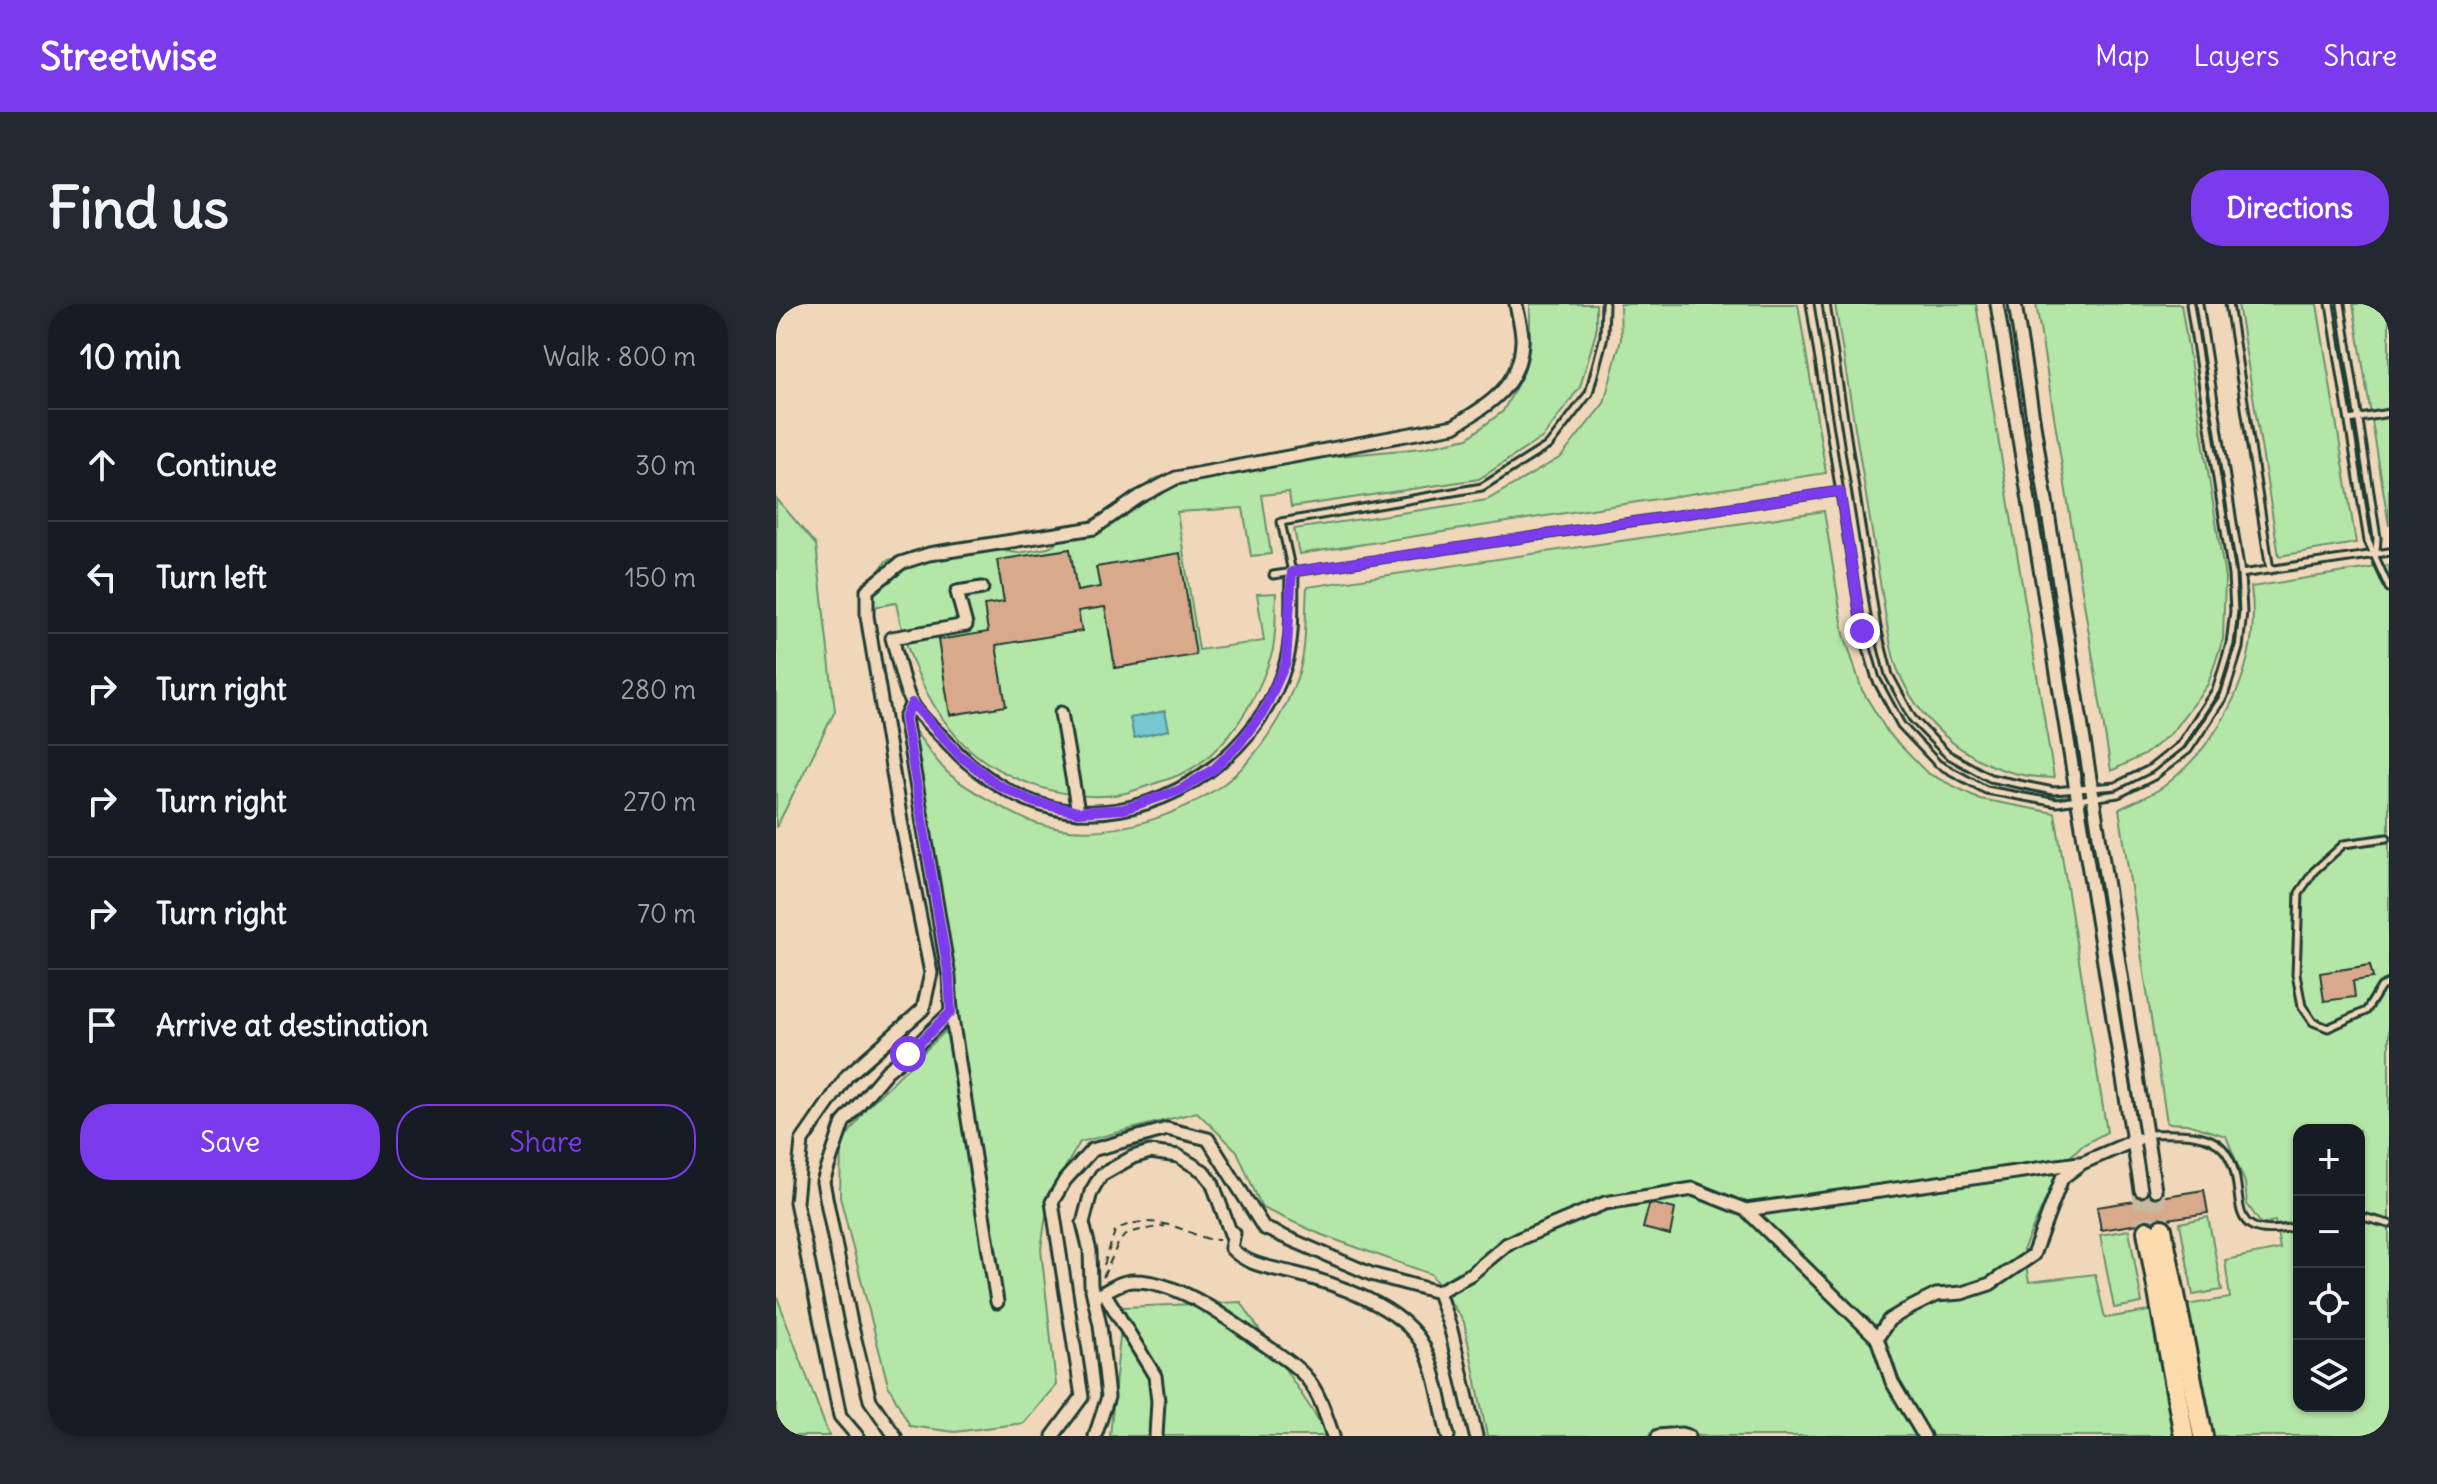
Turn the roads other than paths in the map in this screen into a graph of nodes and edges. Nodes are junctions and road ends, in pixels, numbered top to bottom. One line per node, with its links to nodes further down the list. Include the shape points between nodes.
1 (1516, 304): 45 (street, via 1523,341 1513,380 1454,426 1176,478 1094,528 929,554 901,563 867,590 901,821 931,973 923,1009 847,1076 802,1141 796,1202 840,1416)
2 (1605, 304): 19 (lane, via 1604,336 1589,393 1549,445 1482,487 1281,522)
3 (1810, 304): 15 (lane)
4 (1826, 304): 27 (lane, via 1889,675 1912,718 1947,754 1990,778)
5 (1997, 304): 27 (street)
6 (2015, 304): 26 (street)
7 (2190, 304): 26 (lane, via 2232,575 2230,644 2216,690 2180,745 2150,769)
8 (2199, 304): 20 (lane)
9 (2229, 304): 18 (lane)
10 (2330, 304): 14 (lane)
11 (2341, 304): 13 (lane)
12 (2389, 413): 13 (lane)
13 (2359, 419): 14 (lane); 17 (lane)
14 (2349, 420): 17 (lane, via 2368,541)
15 (1840, 491): 19 (lane); 27 (lane, via 1862,631 1876,679 1901,725 1938,764 1986,790 2057,803)
16 (2389, 552): 17 (lane)
17 (2376, 554): 18 (lane); 23 (lane)
18 (2270, 570): 20 (lane)
19 (1292, 572): 21 (lane); 28 (street, via 1286,662 1265,709 1239,744 1214,769 1180,790 1124,809)
20 (2241, 574): 26 (lane, via 2239,648 2224,696 2210,718 2188,750 2154,776 2118,794)
21 (1273, 575)
22 (982, 588): 24 (street, via 957,592 966,625 892,638)
23 (2389, 588)
24 (912, 703): 28 (street, via 959,755 998,785 1034,802); 31 (street, via 905,718)
25 (1061, 713): 28 (street)
26 (2091, 793): 27 (lane); 27 (lane); 32 (street)
27 (2076, 795): 33 (street)
28 (1078, 812)
29 (2387, 838): 30 (lane, via 2344,844 2299,893 2296,974 2302,1006 2313,1022 2328,1028 2366,1011)
30 (2389, 983)
31 (951, 1012): 43 (street); 46 (street, via 887,1071 843,1123 823,1182 870,1400)
32 (2146, 1134): 33 (street); 36 (street); 40 (lane, via 2190,1135 2223,1148 2245,1219 2271,1232)
33 (2133, 1143): 34 (street); 35 (street)
34 (2082, 1163): 37 (street); 44 (street, via 2062,1178 2033,1255 1990,1284 1936,1295 1904,1311 1889,1320)
35 (2141, 1190)
36 (2155, 1190)
37 (1746, 1210): 42 (street, via 1693,1189 1605,1203 1507,1244 1471,1274); 44 (street)
38 (2365, 1218): 39 (lane)
39 (2389, 1224)
40 (2293, 1227)
41 (1099, 1292): 48 (street, via 1108,1397); 49 (street, via 1155,1376); 50 (street, via 1133,1281 1150,1283 1219,1312 1303,1373); 51 (street, via 1091,1285 1083,1223 1091,1192 1101,1175 1133,1157 1150,1152 1178,1156 1203,1171 1234,1233 1231,1248 1245,1260 1339,1288 1405,1322 1430,1364)
42 (1438, 1292): 47 (street, via 1371,1274 1264,1228 1208,1139 1167,1129 1092,1150 1052,1202 1082,1397); 52 (street)
43 (997, 1302)
44 (1877, 1338): 55 (street, via 1892,1382)
45 (857, 1436)
46 (895, 1436)
47 (1053, 1436)
48 (1095, 1436)
49 (1156, 1436)
50 (1333, 1436)
51 (1448, 1436)
52 (1476, 1436)
53 (1658, 1436): 54 (street)
54 (1688, 1436)
55 (1924, 1436)
56 (2184, 1436): 57 (main road, via 2155,1230)
57 (2203, 1436)

